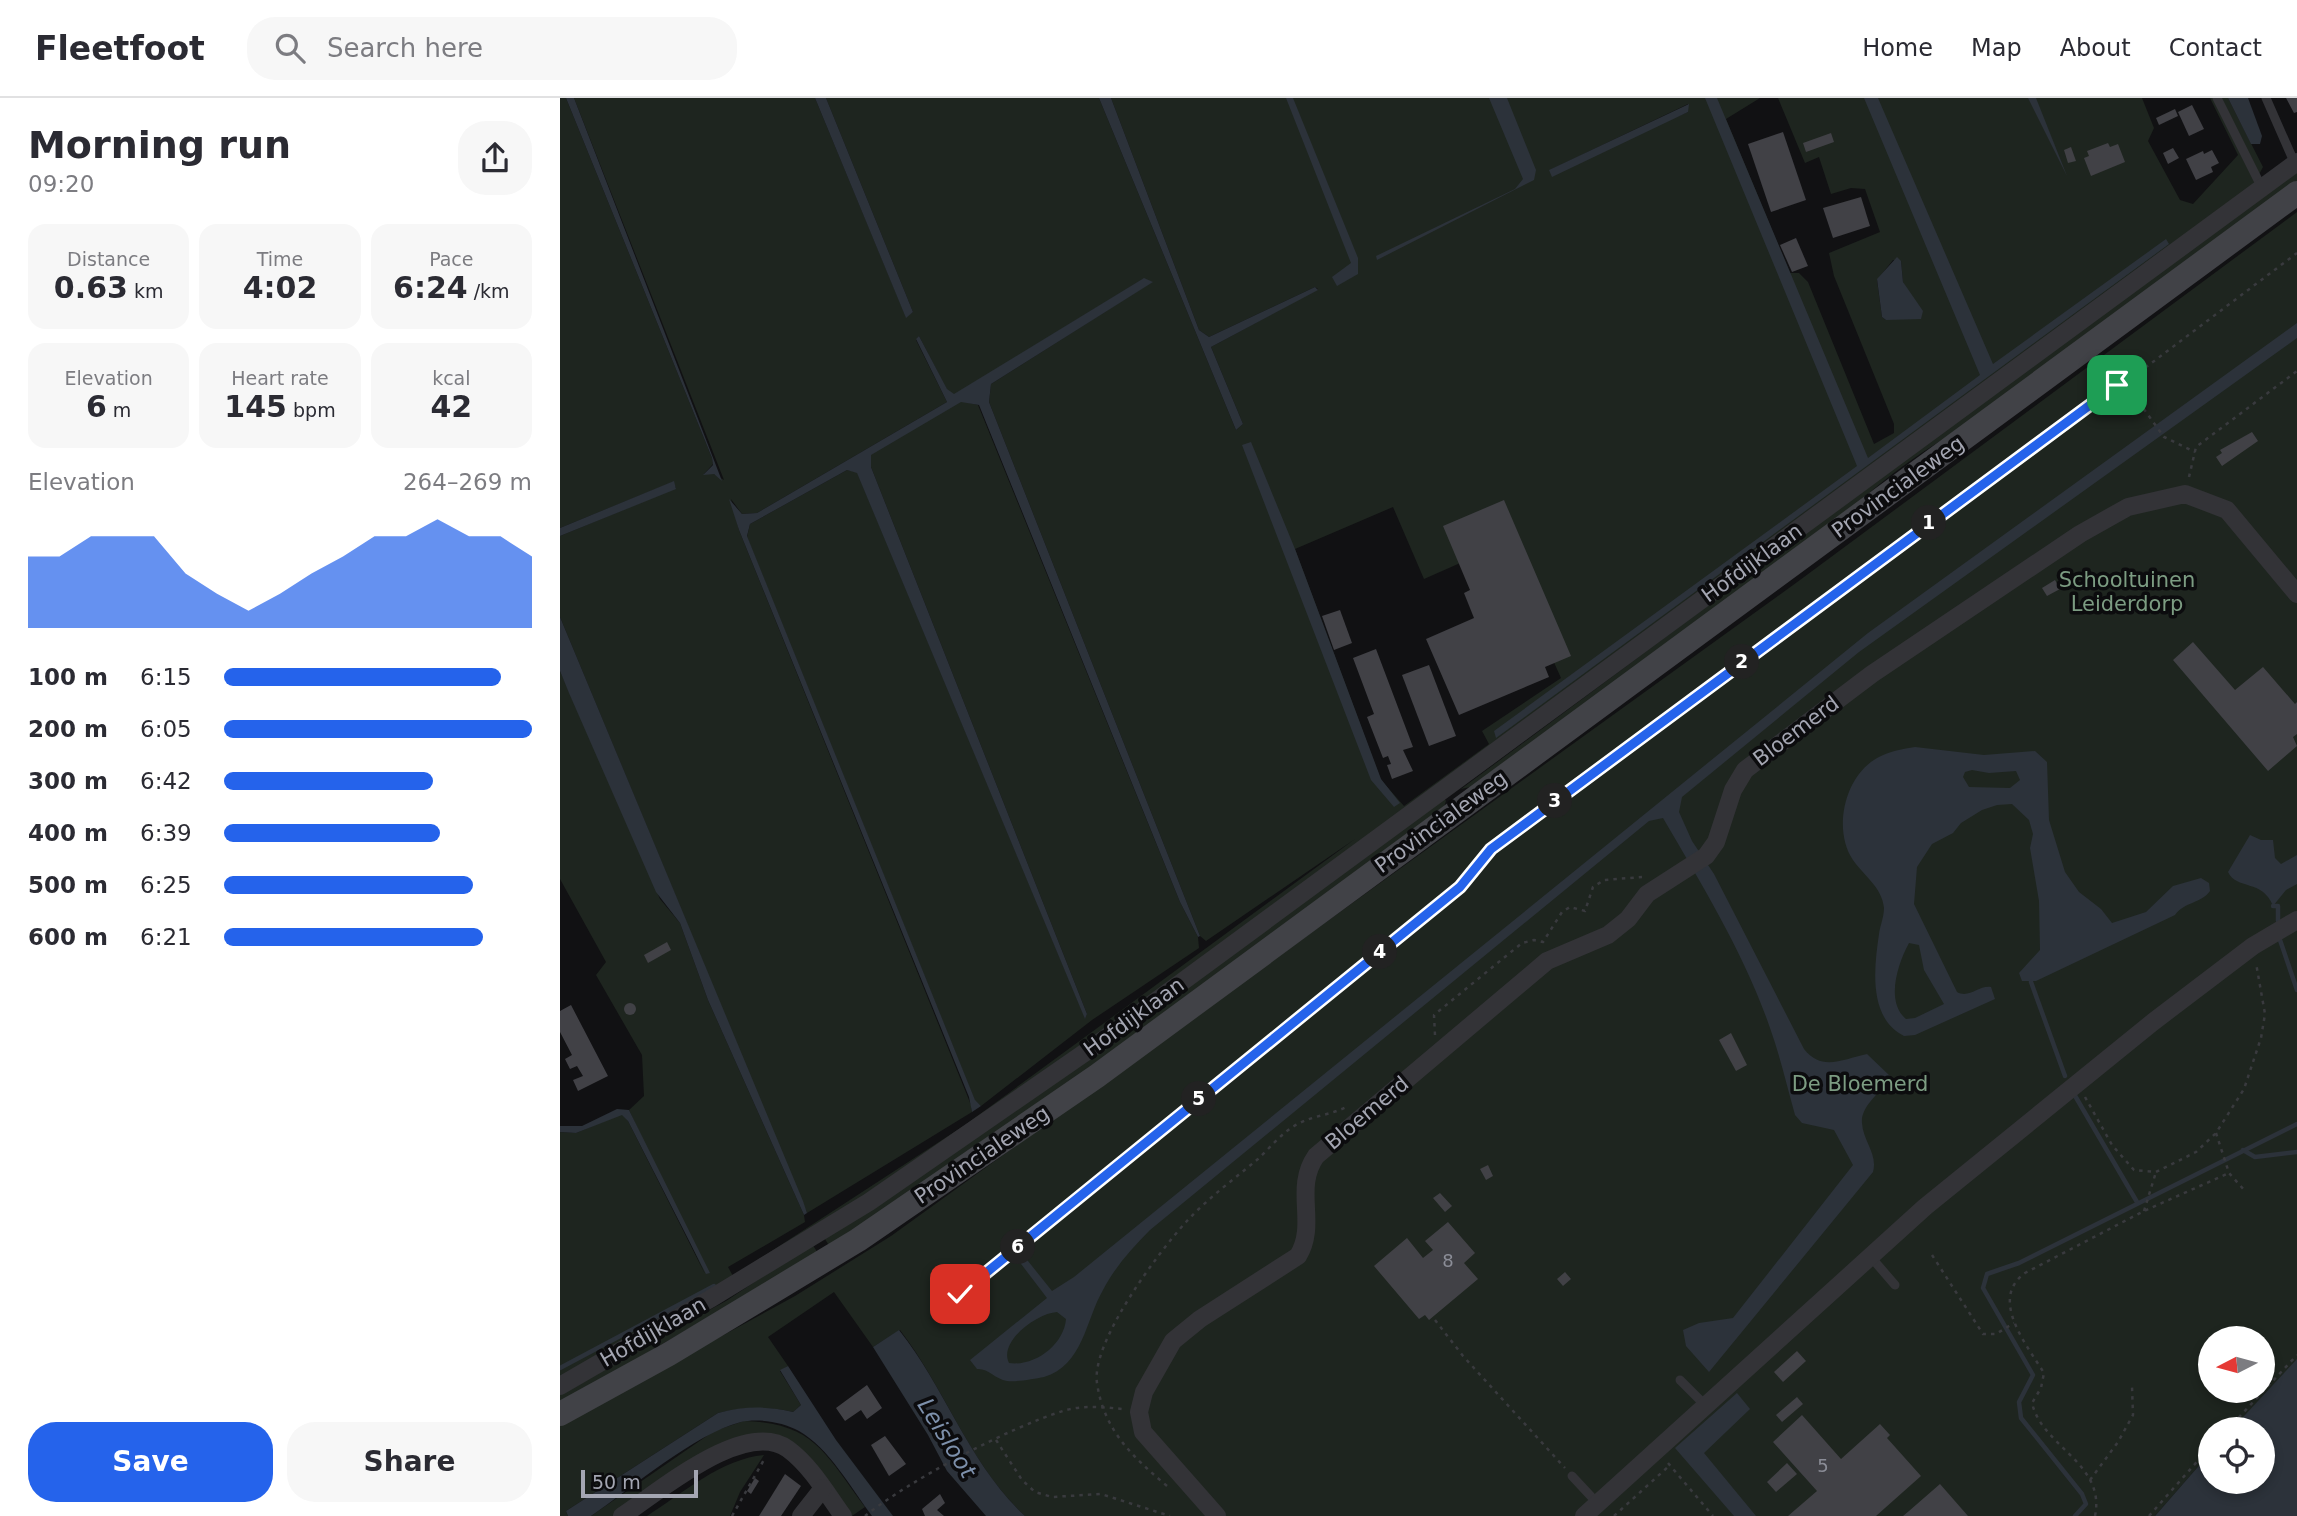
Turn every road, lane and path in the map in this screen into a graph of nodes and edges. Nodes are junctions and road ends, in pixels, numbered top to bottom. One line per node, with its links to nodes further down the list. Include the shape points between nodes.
1 (2217, 98): 4 (lane)
2 (2266, 98): 3 (lane, Hofdijklaan)
3 (2296, 163): 4 (street, Hofdijklaan)
4 (2262, 188): 12 (street, Hofdijklaan)
5 (2297, 193): 13 (main road, Provincialeweg)
6 (2297, 253): 8 (path)
7 (2297, 371): 9 (path)
8 (2125, 383): 9 (path, via 2164,437); 27 (path, via 1491,849 1460,887)
9 (2194, 452): 10 (path)
10 (2185, 494): 11 (street, via 2227,510); 35 (street, Bloemerd, via 2127,507 2080,534 1861,682 1745,770 1706,856 1647,894 1608,935 1547,961 1315,1156 1305,1182 1308,1240 1298,1256 1173,1341 1144,1392)
11 (2297, 594)
12 (1444, 789): 13 (street); 22 (street, Hofdijklaan, via 970,1134)
13 (1458, 810): 25 (main road, Provincialeweg, via 1097,1076)
14 (2297, 920): 15 (street)
15 (2253, 946): 16 (street); 17 (path, via 2265,1014 2261,1038 2244,1088)
16 (2076, 1082): 18 (path, via 2134,1170); 24 (street)
17 (2216, 1133): 18 (path, via 2196,1152); 19 (path)
18 (2156, 1172): 21 (path)
19 (2229, 1173): 20 (path); 21 (path)
20 (2245, 1191)
21 (2144, 1211): 29 (path, via 2013,1281 2008,1294)
22 (816, 1234): 25 (street); 33 (street, Hofdijklaan)
23 (1932, 1255): 29 (path, via 1983,1334 1996,1334)
24 (1870, 1256): 26 (lane); 34 (street)
25 (830, 1258): 36 (main road, Provincialeweg)
26 (1895, 1285)
27 (960, 1294)
28 (1435, 1320): 43 (path)
29 (2014, 1323): 44 (path, via 2044,1373 2042,1388 2032,1403 2035,1416)
30 (2297, 1355): 37 (path)
31 (1680, 1380): 34 (lane)
32 (2132, 1385): 44 (path, via 2133,1415)
33 (560, 1386)
34 (1705, 1405): 40 (street)
35 (1139, 1412): 38 (path, via 1104,1406 1065,1410); 53 (street, via 1143,1432)
36 (560, 1414)
37 (2239, 1417)
38 (996, 1440): 51 (path, via 887,1498); 52 (path, via 1035,1492 1052,1497 1101,1494)
39 (776, 1443): 45 (street, via 805,1465); 47 (street, via 750,1440 728,1447); 48 (path)
40 (1656, 1449): 42 (path); 46 (street)
41 (2198, 1461): 57 (path)
42 (1670, 1465): 54 (path); 55 (path)
43 (1572, 1476): 46 (lane)
44 (2090, 1480): 56 (path, via 2098,1495)
45 (822, 1488): 49 (street); 50 (street)
46 (1592, 1511)
47 (622, 1516)
48 (732, 1516)
49 (801, 1516)
50 (843, 1516)
51 (865, 1516)
52 (1170, 1516)
53 (1217, 1516)
54 (1614, 1516)
55 (1713, 1516)
56 (2095, 1516)
57 (2149, 1516)

